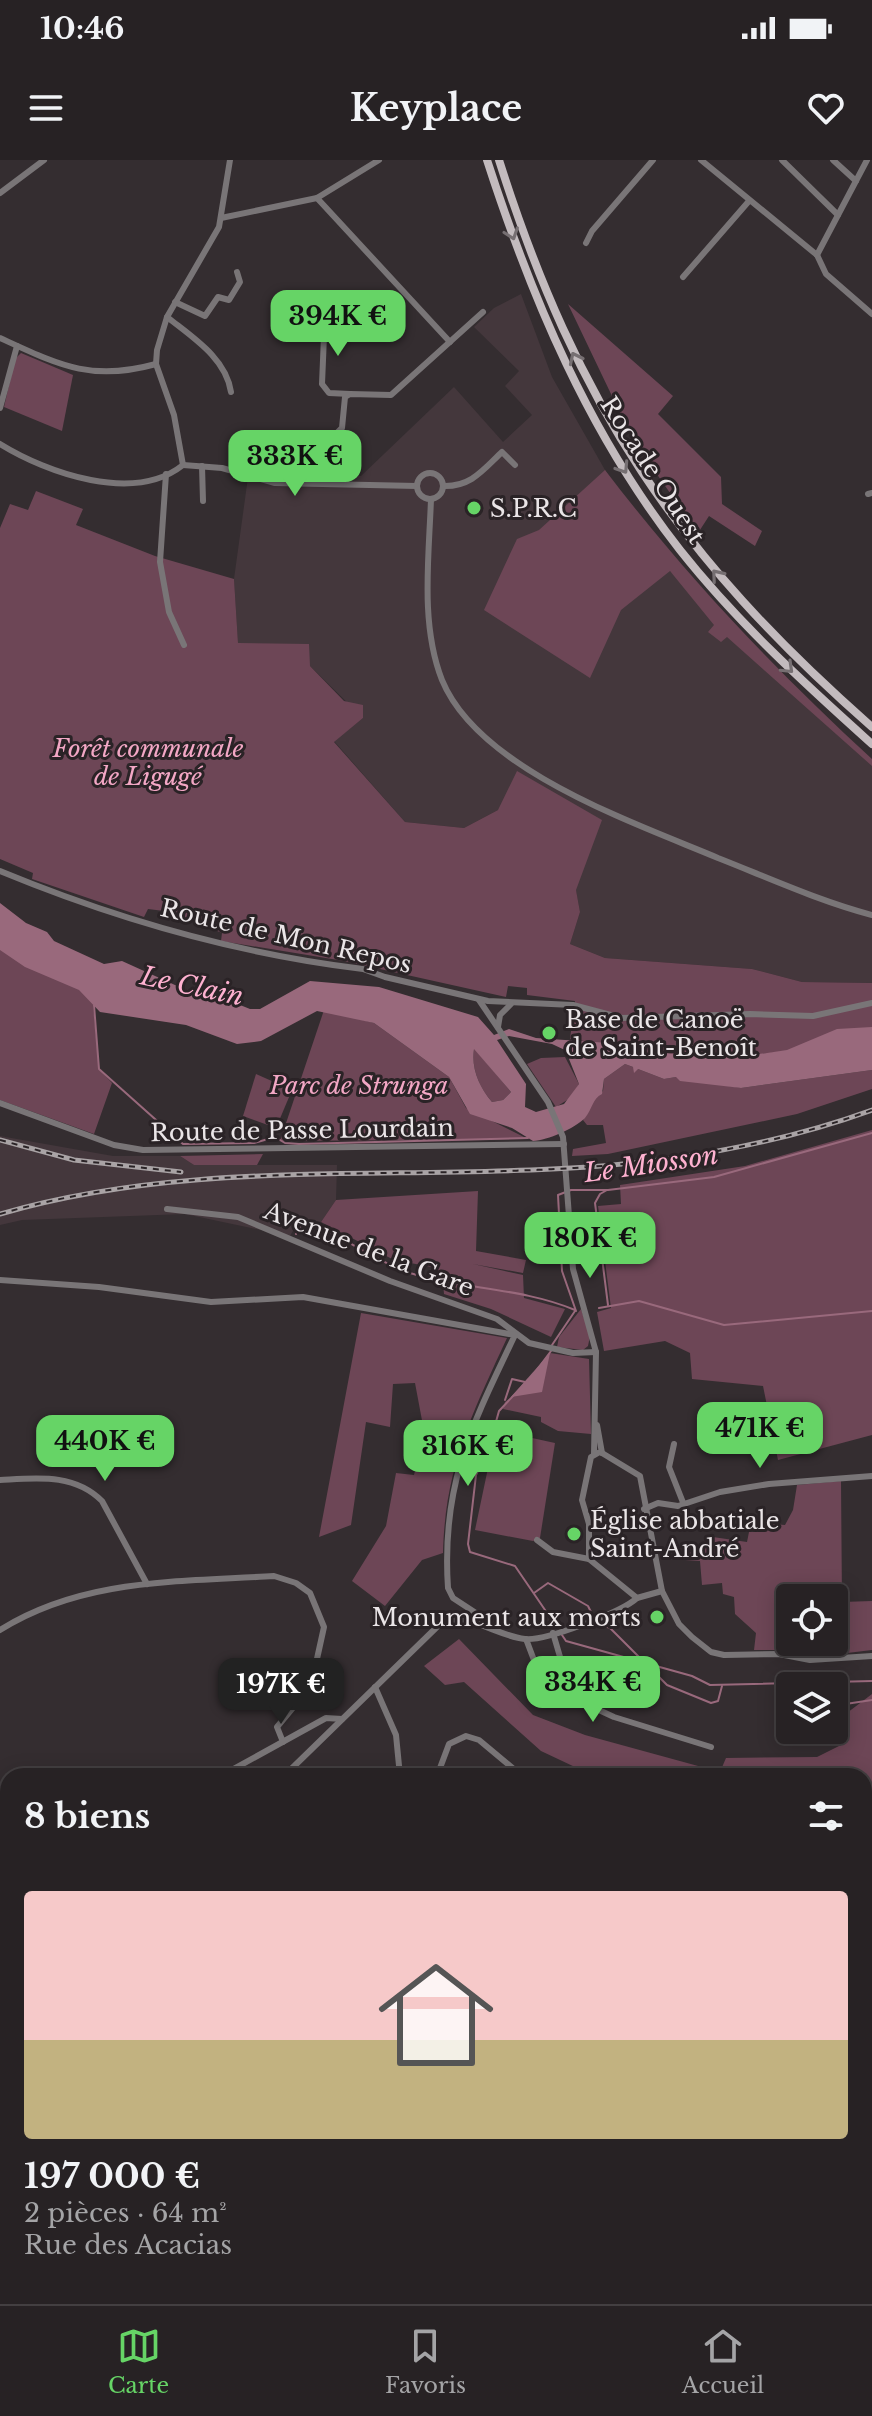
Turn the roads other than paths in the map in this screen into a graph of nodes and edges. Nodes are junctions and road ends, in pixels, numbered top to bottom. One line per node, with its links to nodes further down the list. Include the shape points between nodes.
1 (44, 160): 12 (street)
2 (230, 160): 16 (street)
3 (379, 160): 13 (street)
4 (487, 160): 45 (main road, Rocade Ouest, one-way to 45, via 559,349 585,404 646,503 748,628)
5 (499, 160): 44 (main road, Rocade Ouest, one-way to 5, via 794,657 723,582 655,496 596,400 549,299)
6 (653, 160): 17 (street)
7 (701, 160): 14 (street)
8 (782, 160): 15 (street)
9 (833, 160): 11 (street)
10 (867, 160): 11 (street)
11 (856, 181): 15 (street)
12 (0, 193)
13 (317, 198): 16 (street); 27 (street)
14 (749, 201): 18 (street); 20 (street)
15 (838, 215): 18 (street)
16 (221, 218): 21 (street, via 206,254)
17 (586, 243)
18 (817, 255): 23 (street, via 826,274)
19 (237, 272): 21 (street, via 240,282 229,300 218,297 205,316)
20 (683, 277)
21 (175, 302): 24 (street)
22 (483, 312): 27 (street)
23 (872, 314)
24 (167, 317): 29 (street); 30 (street, via 216,357)
25 (341, 320): 31 (street, via 324,336 322,384 329,393)
26 (0, 338): 28 (street)
27 (450, 342): 31 (street, via 391,395)
28 (17, 346): 29 (street, via 100,374); 32 (street)
29 (156, 364): 34 (street, via 174,415)
30 (231, 392)
31 (350, 394): 38 (street, via 338,436 300,469)
32 (0, 408)
33 (0, 444): 37 (street, via 85,481 136,482)
34 (183, 465): 36 (street); 37 (street)
35 (515, 465): 40 (street, via 502,452 471,482)
36 (202, 466): 38 (street); 42 (street)
37 (166, 474): 43 (street, via 160,562 169,612)
38 (293, 483): 39 (street)
39 (417, 486): 40 (street, via 421,476 432,472); 41 (street)
40 (443, 486): 41 (street)
41 (431, 499): 47 (street, via 431,642 450,696 475,727 560,789 808,894)
42 (203, 501)
43 (184, 645)
44 (872, 727)
45 (872, 744)
46 (0, 871): 48 (street, Route de Mon Repos, via 216,943 363,969)
47 (872, 915)
48 (476, 998): 49 (street, Route de Mon Repos); 52 (street)
49 (498, 1002): 50 (street, Route de Mon Repos); 52 (street)
50 (515, 1003): 51 (street, Route de Mon Repos, via 573,1005 622,1018 813,1016); 52 (street, via 503,1010)
51 (872, 1003)
52 (498, 1027): 54 (street, via 548,1102)
53 (0, 1103): 54 (street, Route de Passe Lourdain, via 114,1145 161,1151)
54 (563, 1140): 58 (street, via 573,1269)
55 (167, 1209): 57 (street, Avenue de la Gare, via 238,1217 497,1319)
56 (0, 1280): 57 (street, via 211,1302 303,1297)
57 (515, 1335): 58 (street, Avenue de la Gare, via 547,1348); 74 (street, via 462,1450 449,1508 448,1588 453,1598 482,1617)
58 (596, 1352): 60 (street)
59 (674, 1444): 65 (street, via 669,1467)
60 (598, 1453): 63 (street, via 634,1470); 67 (street, via 582,1500)
61 (872, 1476): 65 (street, via 769,1484)
62 (0, 1480): 71 (street, via 47,1477 94,1493)
63 (644, 1490): 64 (street); 66 (street)
64 (658, 1503): 65 (street); 66 (street)
65 (684, 1505)
66 (644, 1509): 72 (street)
67 (589, 1524): 68 (street); 70 (street)
68 (613, 1530)
69 (537, 1540): 70 (street, via 553,1552)
70 (589, 1559): 73 (street)
71 (147, 1584): 75 (street, via 59,1600); 82 (street, via 274,1576 310,1593 324,1627 311,1686 277,1727)
72 (662, 1591): 73 (street); 78 (street, via 679,1624 711,1652 810,1660)
73 (637, 1598): 76 (street)
74 (483, 1626): 77 (street); 79 (street, via 457,1619 440,1624)
75 (0, 1630)
76 (553, 1633): 77 (street); 80 (street, via 563,1667)
77 (526, 1639): 83 (street, via 540,1676 588,1705)
78 (872, 1656)
79 (375, 1687): 81 (street); 86 (street, via 396,1735)
80 (615, 1692)
81 (342, 1719): 82 (street, via 326,1718); 85 (street)
82 (283, 1742): 84 (street)
83 (711, 1747)
84 (236, 1768)
85 (292, 1768)
86 (399, 1768)
87 (440, 1768): 88 (street, via 449,1744 466,1736 479,1740)
88 (512, 1768)

